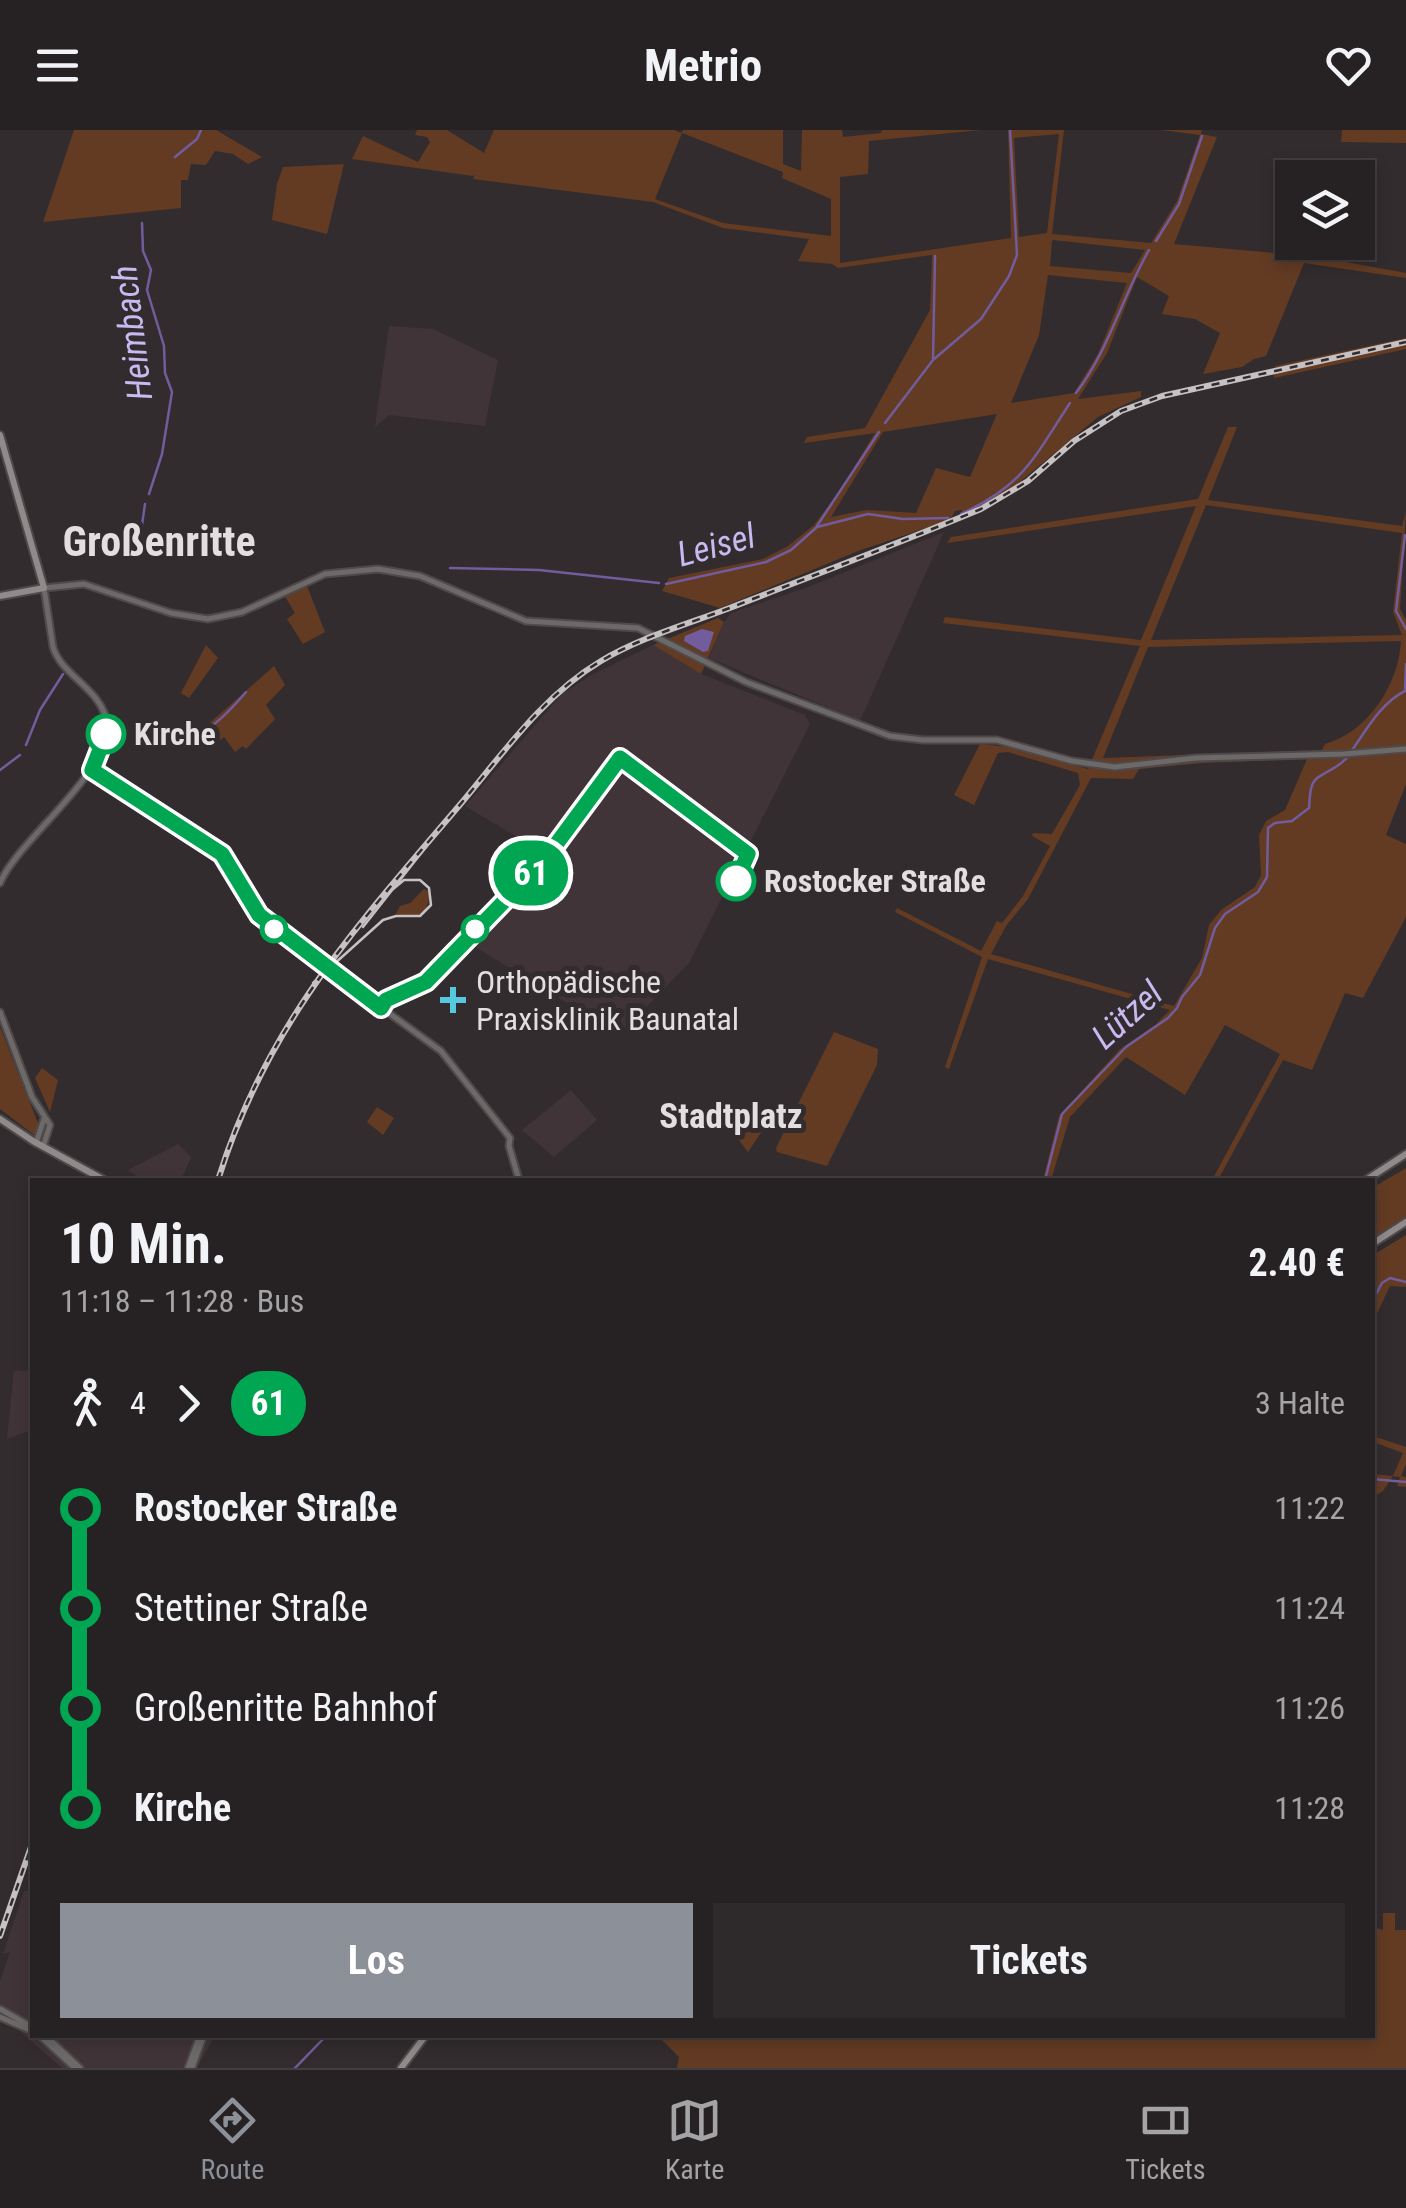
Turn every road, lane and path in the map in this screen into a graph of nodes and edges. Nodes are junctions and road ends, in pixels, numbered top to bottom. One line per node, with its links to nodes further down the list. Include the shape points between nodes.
1 (0, 435): 2 (main road)
2 (44, 588): 3 (main road); 4 (street, via 84,584 171,613 226,618 325,574 378,569 420,576 526,621 638,628 714,668 866,730 906,739 997,740 1115,767); 5 (street, via 56,656 104,712 107,726)
3 (0, 596)
4 (1406, 749)
5 (92, 770): 6 (street); 12 (street, via 222,854 254,909 275,930 441,1051 510,1138)
6 (0, 883)
7 (0, 1012): 9 (street, via 32,1097 50,1125)
8 (0, 1119): 9 (main road)
9 (39, 1145): 11 (main road)
10 (1406, 1158): 13 (main road)
11 (100, 1178)
12 (518, 1178)
13 (1372, 1178)
14 (1406, 1222): 15 (main road)
15 (1375, 1241)
16 (0, 2013): 17 (street)
17 (30, 2028)
18 (45, 2038): 21 (street)
19 (201, 2038): 22 (street)
20 (424, 2038): 23 (main road)
21 (78, 2068)
22 (190, 2068)
23 (401, 2068)

